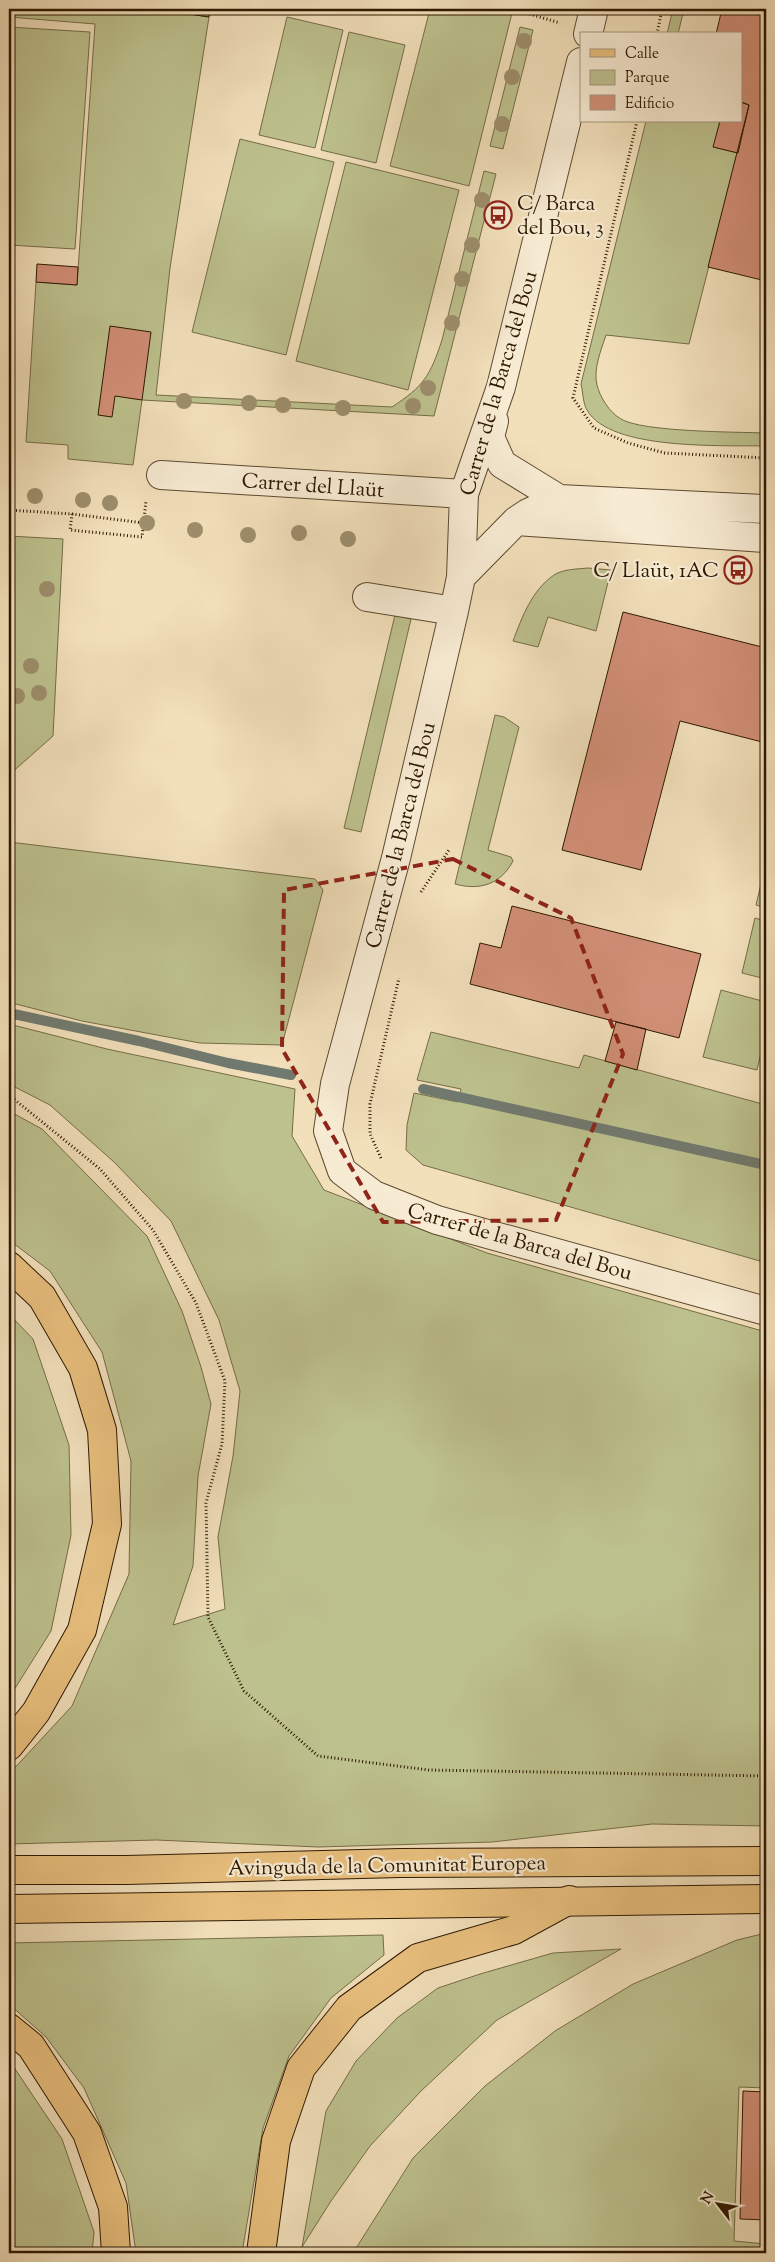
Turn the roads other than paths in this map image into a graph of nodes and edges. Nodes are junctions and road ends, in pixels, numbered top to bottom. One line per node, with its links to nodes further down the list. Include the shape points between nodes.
1 (594, 9): 2 (street)
2 (588, 32)
3 (580, 66): 4 (street, Carrer de la Barca del Bou)
4 (501, 388): 6 (street, Carrer de la Barca del Bou); 7 (street, via 490,437 502,464)
5 (154, 484): 6 (street, Carrer del Llaüt)
6 (464, 494): 11 (street, Carrer de la Barca del Bou)
7 (559, 498): 8 (street); 9 (street)
8 (766, 509)
9 (516, 521): 10 (street); 11 (street)
10 (766, 538)
11 (461, 577): 13 (street, Carrer de la Barca del Bou)
12 (367, 597): 13 (street)
13 (454, 611): 15 (street, Carrer de la Barca del Bou, via 396,858 335,1084 328,1131 342,1171 374,1195 436,1220)
14 (9, 1266): 16 (main road, via 42,1297 83,1368 102,1430 107,1524 82,1630 36,1712)
15 (766, 1311)
16 (9, 1746)
17 (766, 1861): 18 (main road, Avinguda de la Comunitat Europea)
18 (9, 1870)
19 (766, 1899): 20 (main road)
20 (569, 1900): 21 (main road); 24 (main road, via 514,1930 418,1958 349,2008 301,2068 276,2141)
21 (9, 1908)
22 (9, 2028): 23 (main road, via 31,2046 86,2133 113,2206)
23 (116, 2253)
24 (260, 2253)

